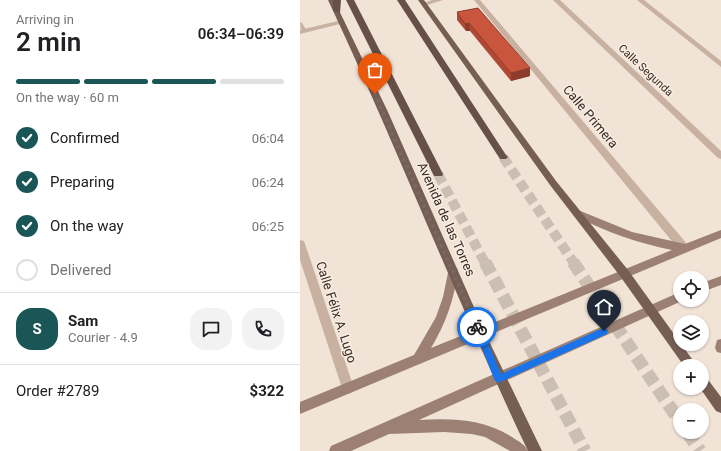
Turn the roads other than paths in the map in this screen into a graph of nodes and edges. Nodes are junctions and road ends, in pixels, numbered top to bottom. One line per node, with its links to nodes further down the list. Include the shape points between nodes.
1 (331, 0): 10 (main road, Avenida de las Torres)
2 (337, 0): 10 (highway)
3 (350, 0): 17 (highway, Avenida de las Torres)
4 (401, 0): 16 (highway)
5 (440, 0): 9 (street)
6 (477, 0): 21 (street, Calle Primera)
7 (556, 0): 15 (street, Calle Segunda)
8 (640, 0): 14 (street)
9 (422, 2): 18 (main road, via 552,183)
10 (337, 12): 11 (main road, Avenida de las Torres)
11 (342, 22): 13 (street); 22 (main road, Avenida de las Torres)
12 (300, 24): 13 (street)
13 (302, 32)
14 (721, 65)
15 (721, 156)
16 (504, 157)
17 (438, 174)
18 (578, 214): 21 (main road, via 603,228 621,234 661,245); 23 (main road)
19 (721, 234): 21 (main road)
20 (300, 244): 34 (street, Calle Félix A. Lugo)
21 (684, 248): 23 (main road)
22 (453, 271): 28 (main road, Avenida de las Torres); 31 (main road, via 445,314)
23 (624, 273): 27 (main road); 28 (main road)
24 (721, 280): 25 (main road)
25 (709, 285)
26 (673, 300): 27 (main road)
27 (650, 310): 32 (main road); 33 (main road)
28 (480, 334): 31 (main road); 33 (main road, Avenida de las Torres)
29 (721, 344): 30 (main road)
30 (721, 348)
31 (418, 358): 34 (main road)
32 (686, 359)
33 (498, 379): 38 (main road); 41 (main road, Avenida de las Torres)
34 (348, 388): 37 (main road)
35 (709, 391): 36 (main road)
36 (721, 407)
37 (300, 408)
38 (384, 429): 39 (main road); 40 (main road, via 448,426 474,428 498,436)
39 (336, 451)
40 (521, 451)
41 (535, 451)

